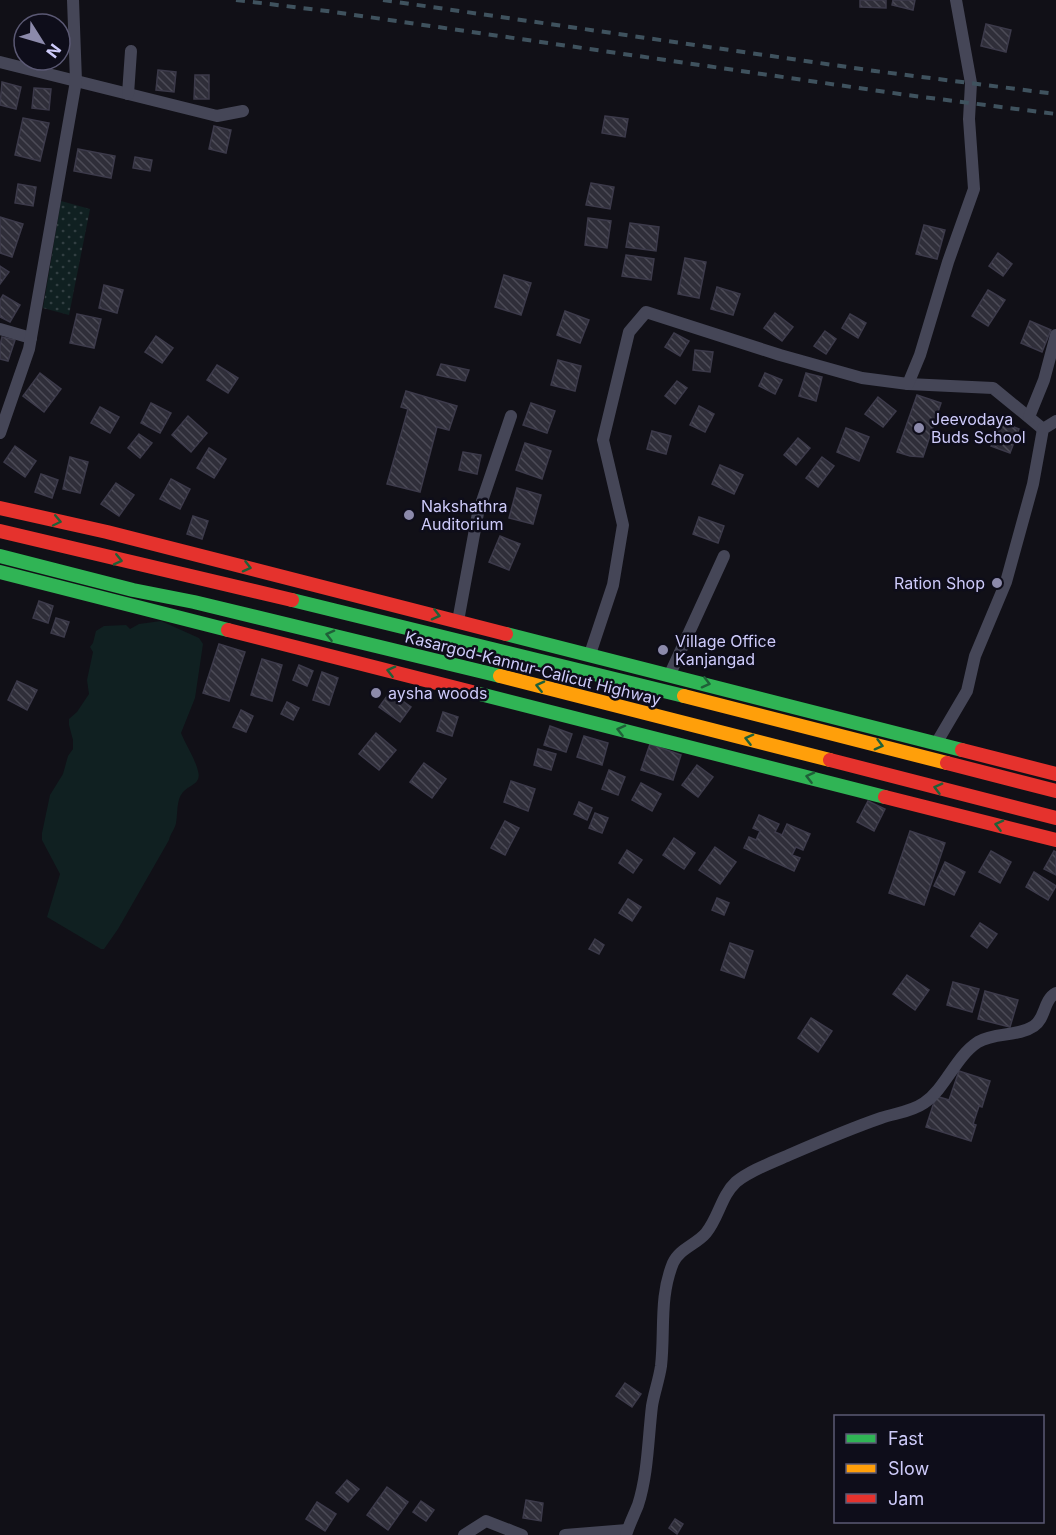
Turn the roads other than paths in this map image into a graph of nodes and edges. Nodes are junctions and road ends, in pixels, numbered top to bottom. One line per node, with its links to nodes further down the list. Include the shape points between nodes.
1 (73, 0): 5 (street)
2 (956, 0): 11 (street, via 971,83 969,119 974,189)
3 (131, 51): 6 (street)
4 (0, 62): 5 (street)
5 (76, 81): 6 (street); 10 (street)
6 (128, 94): 7 (street, via 217,116)
7 (243, 111)
8 (0, 329): 10 (street)
9 (1056, 335): 13 (street)
10 (31, 338): 16 (street)
11 (908, 384): 13 (street, via 993,388); 23 (street, via 862,378 646,312 629,332 603,440 623,525 613,585)
12 (511, 416): 22 (street, via 478,513)
13 (1029, 417): 15 (street)
14 (1056, 421): 15 (street)
15 (1043, 429): 25 (street, via 1033,484 1006,582 975,656 967,691)
16 (0, 433)
17 (0, 508): 22 (main road, one-way to 22)
18 (0, 531): 27 (main road, Kasargod-Kannur-Calicut Highway, one-way to 27, via 494,649)
19 (0, 556): 28 (main road, Kasargod-Kannur-Calicut Highway, one-way to 19, via 577,695)
20 (724, 556): 24 (street)
21 (0, 572): 29 (main road, one-way to 21)
22 (458, 621): 23 (main road)
23 (590, 654): 24 (main road)
24 (670, 674): 25 (main road, one-way to 25)
25 (937, 742): 26 (main road)
26 (1056, 774)
27 (1056, 791)
28 (1056, 818)
29 (1056, 840)
30 (1056, 993): 31 (street, via 1036,1025 978,1042 938,1090 914,1110 834,1134 758,1169 737,1181 725,1195 707,1232 674,1260 666,1284 660,1368 648,1448 638,1505)
31 (627, 1532): 34 (street)
32 (464, 1535): 33 (street, via 486,1521)
33 (522, 1535)
34 (565, 1535)

